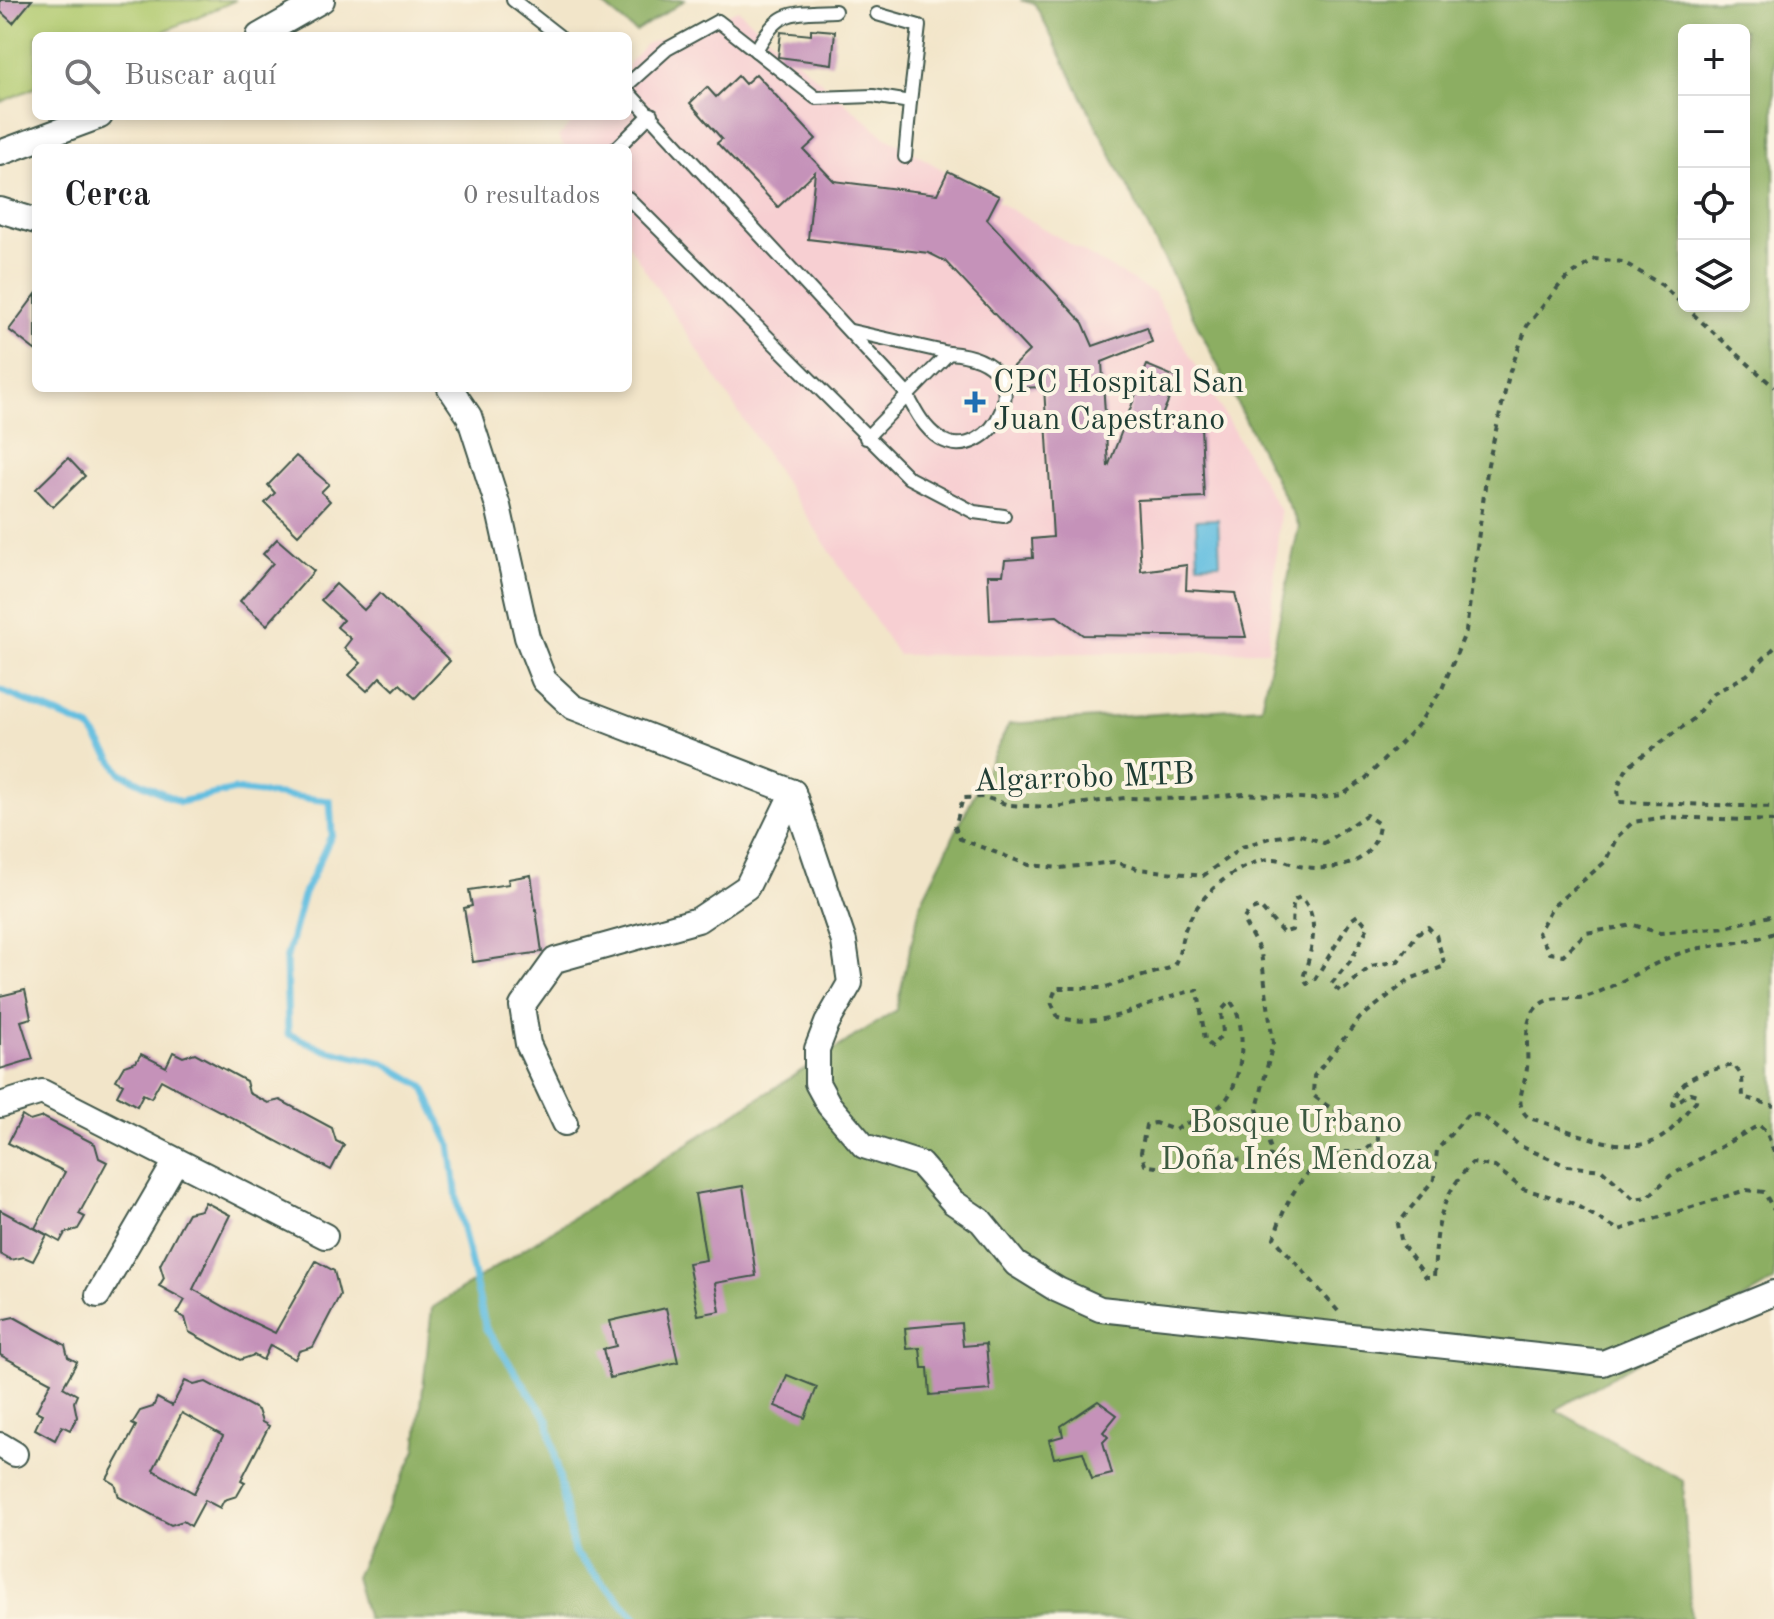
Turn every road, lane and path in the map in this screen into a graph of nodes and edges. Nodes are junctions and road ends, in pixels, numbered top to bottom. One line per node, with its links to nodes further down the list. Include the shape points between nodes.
1 (322, 0): 5 (street)
2 (513, 0): 6 (lane)
3 (835, 11): 7 (lane, via 786,13 768,27)
4 (877, 14): 10 (lane, via 919,26)
5 (266, 32)
6 (554, 32)
7 (756, 51): 8 (lane, via 718,21 667,49); 10 (lane, via 816,98 873,96)
8 (632, 80)
9 (632, 96): 11 (lane)
10 (910, 102): 15 (lane)
11 (651, 114): 13 (lane); 21 (lane)
12 (89, 120): 14 (street)
13 (621, 144)
14 (0, 153)
15 (905, 157)
16 (632, 202): 26 (lane)
17 (0, 210): 18 (street)
18 (32, 220)
19 (1678, 300): 43 (path, Algarrobo MTB, via 1623,262 1595,259 1563,281 1527,326 1510,371 1488,464 1466,631 1442,689 1417,726 1365,779 1342,795 1314,799 1244,794 1125,798 1052,807 963,798 955,827 960,839 1029,865 1060,868 1114,862 1203,876 1242,847 1269,838 1298,834 1324,843 1366,815 1379,824 1378,842 1351,863 1324,867 1265,859 1207,892 1192,913 1173,967 1103,988 1056,988 1051,1002 1058,1017 1075,1022 1128,1014 1198,990 1205,1040 1212,1047 1223,1033 1221,1011 1230,1001 1242,1039 1238,1080 1226,1101 1175,1130 1146,1125 1141,1152 1145,1165 1168,1170 1254,1158 1269,1161 1272,1152 1257,1109 1273,1043 1261,953 1243,920 1249,911 1260,907 1283,933 1292,930 1293,900 1301,897 1307,903 1313,943 1303,978 1307,984 1358,915 1368,927 1331,984 1341,992 1371,966 1398,961 1428,927 1436,935 1445,966 1410,979 1360,1018 1314,1076 1313,1095 1342,1114 1369,1115 1378,1125 1378,1140 1362,1152 1329,1152 1306,1171 1284,1206 1274,1238)
20 (1691, 312): 23 (path, Algarrobo MTB)
21 (849, 330): 22 (lane); 25 (lane)
22 (949, 353): 25 (lane); 25 (lane, via 993,365 1006,388 1004,408 992,429 971,443 941,440 919,419)
23 (1774, 387)
24 (453, 392): 29 (street, via 469,416 498,506 527,637 544,680 573,707)
25 (906, 393): 26 (lane)
26 (866, 438): 27 (lane, via 909,478 942,498 974,512)
27 (1004, 516)
28 (1774, 648): 30 (path, via 1747,675 1713,694 1692,720 1628,766 1618,786 1619,802)
29 (793, 792): 36 (street, via 747,887 698,920 555,960 522,1006 528,1044); 41 (street, via 844,942 850,983 817,1049 817,1083 864,1146 920,1164 953,1202 981,1221 1016,1264 1058,1290 1100,1309 1603,1363)
30 (1774, 807)
31 (1774, 821): 32 (path, via 1666,817 1633,822 1617,837 1605,862 1552,907 1538,933 1550,953 1563,955 1586,933 1633,925 1660,933 1725,927)
32 (1774, 915)
33 (1774, 933): 35 (path, via 1680,953 1586,997 1546,1000 1533,1011 1527,1030 1526,1075 1518,1102 1529,1118 1625,1147 1644,1147 1664,1136 1696,1101 1697,1095 1690,1093 1673,1105 1678,1088 1710,1070 1734,1065 1742,1076 1743,1097)
34 (0, 1105): 38 (street, via 42,1092)
35 (1774, 1106)
36 (565, 1123)
37 (1774, 1152): 39 (path, via 1759,1125 1670,1176 1648,1197 1634,1199 1602,1170 1555,1161 1469,1113 1437,1150 1434,1179 1398,1224 1402,1244 1426,1277 1434,1277 1437,1215 1472,1163 1495,1167 1523,1189 1570,1202 1619,1230 1746,1190 1764,1192)
38 (176, 1161): 40 (street); 42 (street)
39 (1774, 1210)
40 (325, 1236)
41 (1774, 1293)
42 (98, 1295)
43 (1342, 1315)

